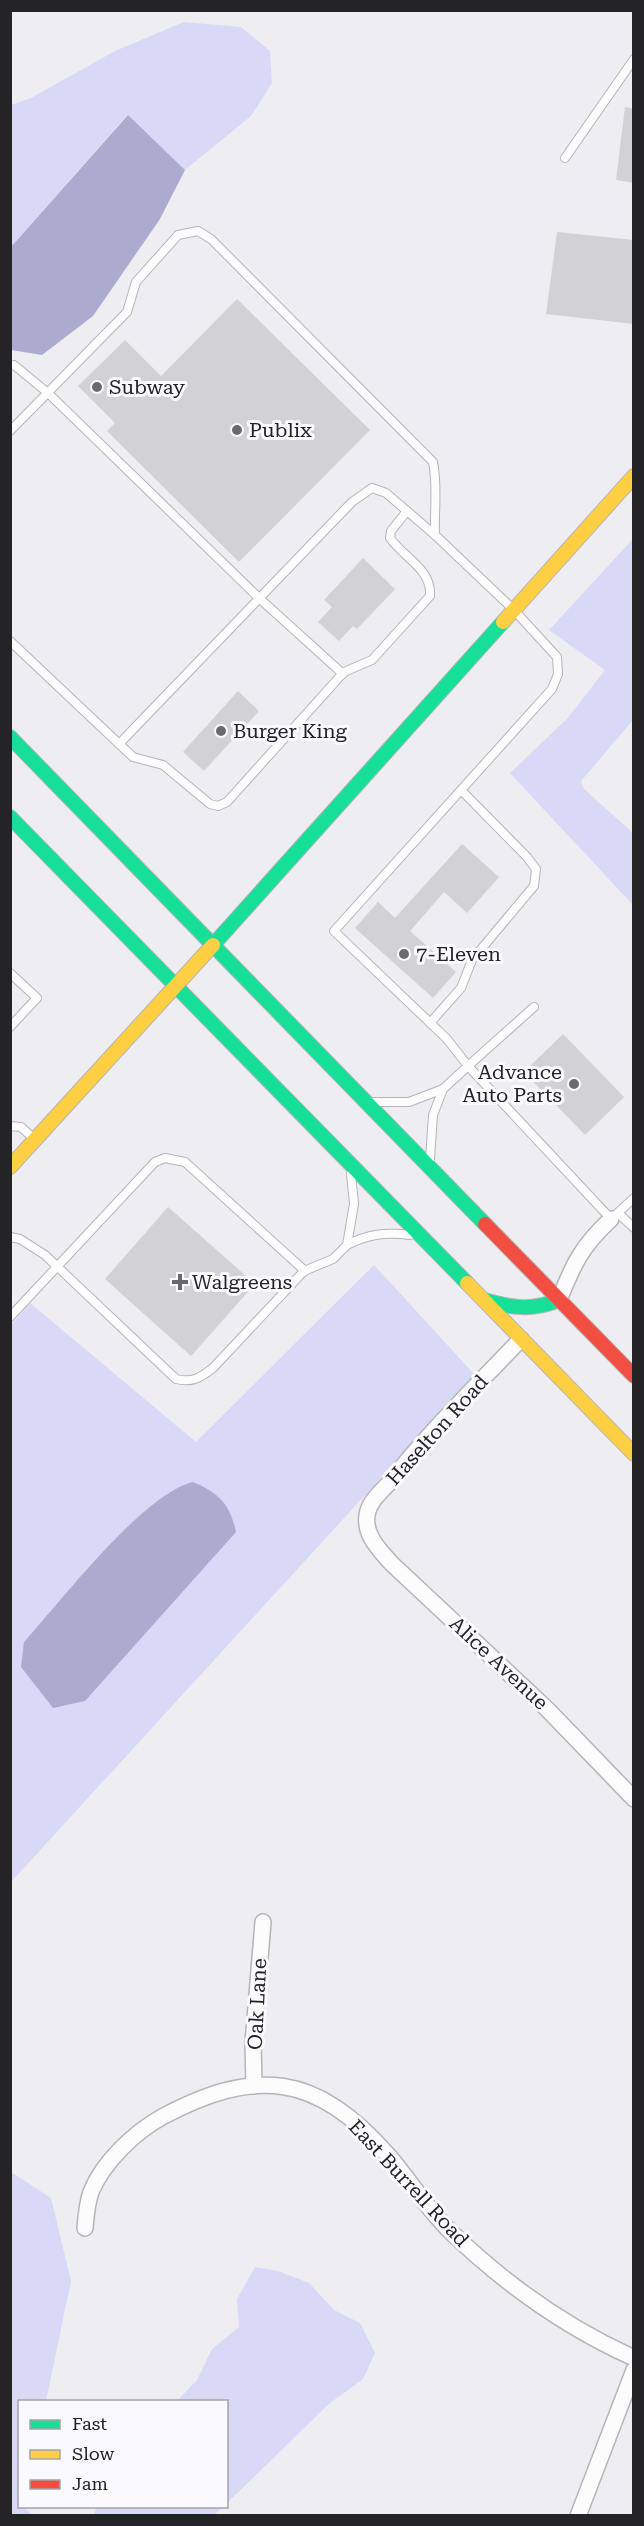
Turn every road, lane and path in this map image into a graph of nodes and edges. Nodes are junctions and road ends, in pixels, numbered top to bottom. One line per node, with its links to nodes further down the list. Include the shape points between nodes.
1 (633, 59): 2 (lane)
2 (565, 158)
3 (10, 366): 4 (lane)
4 (48, 393): 5 (lane); 8 (lane, via 127,312 136,282 178,235 198,231 212,239 433,462 438,485); 9 (lane)
5 (10, 431)
6 (633, 476): 10 (main road)
7 (407, 511): 8 (lane); 9 (lane, via 372,488 352,502); 12 (lane, via 390,538 421,568 431,585 430,596 372,660)
8 (435, 535): 10 (lane)
9 (259, 598): 12 (lane); 14 (lane)
10 (513, 609): 15 (lane, via 557,657 558,674 552,689); 17 (main road)
11 (10, 641): 14 (lane)
12 (343, 674): 14 (lane, via 226,802 218,806 210,804 163,765 133,757)
13 (10, 737): 17 (main road)
14 (119, 744)
15 (461, 790): 21 (lane, via 527,857 536,869 534,886 472,960 461,988); 21 (lane, via 334,932)
16 (10, 817): 19 (main road)
17 (213, 945): 19 (main road); 25 (main road)
18 (10, 974): 22 (lane, via 37,998)
19 (176, 986): 27 (main road); 28 (main road)
20 (534, 1007): 23 (lane)
21 (430, 1023): 23 (lane)
22 (10, 1027)
23 (468, 1066): 24 (lane); 32 (lane)
24 (443, 1089): 25 (lane, via 409,1102); 30 (lane, via 430,1132)
25 (366, 1102): 30 (main road)
26 (10, 1126): 27 (lane, via 21,1127)
27 (35, 1140): 29 (main road)
28 (349, 1164): 35 (main road); 36 (lane, via 354,1204)
29 (10, 1167)
30 (430, 1167): 40 (main road)
31 (633, 1198): 32 (lane)
32 (614, 1216): 33 (lane); 40 (street, via 588,1240 576,1258)
33 (633, 1228)
34 (10, 1237): 37 (lane, via 20,1239)
35 (421, 1237): 36 (lane, via 383,1233); 39 (main road)
36 (347, 1245): 38 (lane, via 333,1259)
37 (57, 1267): 38 (lane, via 155,1162 176,1158); 38 (lane, via 176,1379 188,1382 213,1368); 41 (lane)
38 (305, 1270)
39 (481, 1299): 40 (main road, via 521,1311 539,1309); 42 (main road)
40 (559, 1300): 43 (main road)
41 (10, 1317)
42 (521, 1339): 44 (main road); 45 (street, Haselton Road, via 409,1455 372,1502)
43 (633, 1376)
44 (633, 1454)
45 (366, 1527): 46 (street, Alice Avenue, via 391,1563 539,1701)
46 (633, 1799)
47 (263, 1922): 48 (street, Oak Lane, via 253,2043)
48 (254, 2086): 49 (street, East Burrell Road, via 194,2101 139,2133 96,2181); 50 (street, East Burrell Road, via 286,2086 333,2103 388,2155 450,2231 525,2296 581,2332)
49 (85, 2228)
50 (633, 2358)
51 (633, 2370): 52 (street)
52 (578, 2516)

